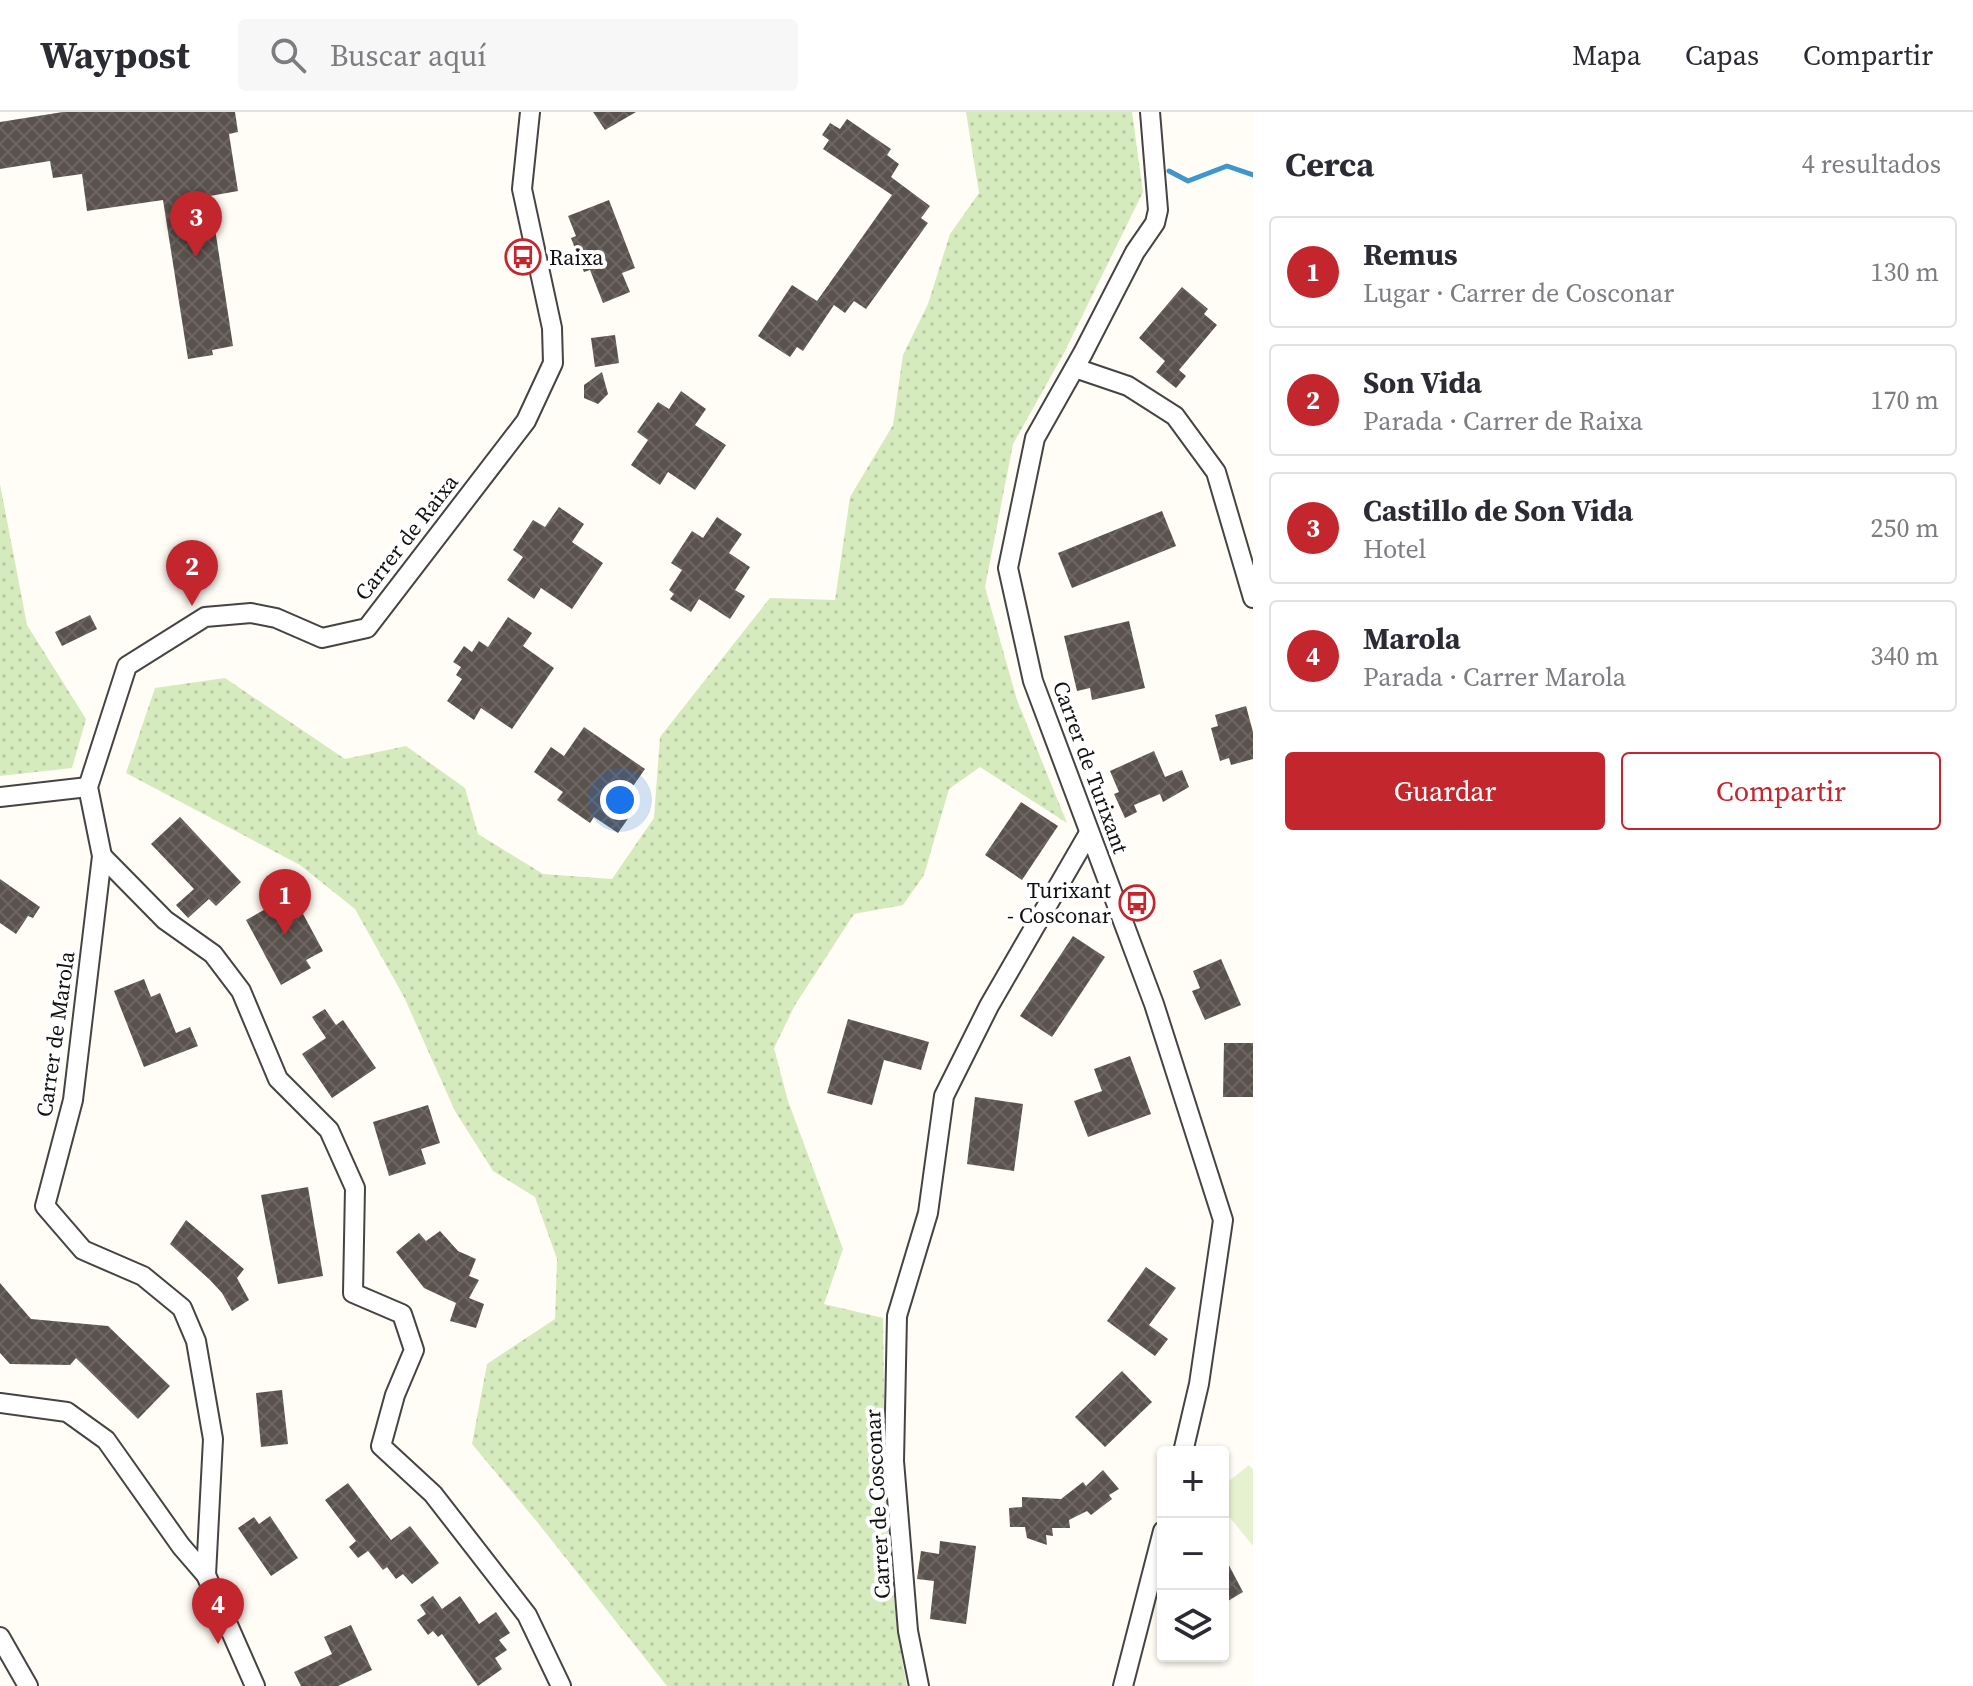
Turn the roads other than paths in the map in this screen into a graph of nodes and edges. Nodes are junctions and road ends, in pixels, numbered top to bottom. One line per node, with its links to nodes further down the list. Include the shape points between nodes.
1 (530, 112): 5 (street, Carrer de Raixa, via 522,189 552,328 553,363 526,421 367,628 322,638 251,613 205,617 127,666)
2 (1150, 112): 3 (street, Carrer de Turixant, via 1155,223)
3 (1075, 368): 4 (street, via 1128,386 1175,416 1216,472); 7 (street, Carrer de Turixant, via 1035,438 1008,568 1033,681)
4 (1253, 598)
5 (88, 787): 6 (street); 8 (street, Carrer de Marola)
6 (0, 797)
7 (1089, 833): 10 (street, Carrer de Turixant, via 1154,1004 1223,1220); 17 (street, Carrer de Cosconar, via 989,1006 944,1096 928,1213 897,1316 894,1461 908,1631)
8 (102, 856): 12 (street, Carrer de Marola, via 73,1100 45,1206 83,1250 143,1276 182,1308 196,1341 213,1439); 16 (street, via 165,920 213,954 241,991 278,1079 329,1130 355,1188 353,1293 402,1314 414,1350 381,1446 433,1494 527,1615)
9 (0, 1403): 12 (street, via 67,1412 106,1440)
10 (1184, 1446)
11 (1157, 1554): 18 (street)
12 (206, 1575): 15 (street, Carrer de Marola)
13 (0, 1637): 14 (street)
14 (28, 1686)
15 (255, 1686)
16 (561, 1686)
17 (919, 1686)
18 (1123, 1686)

